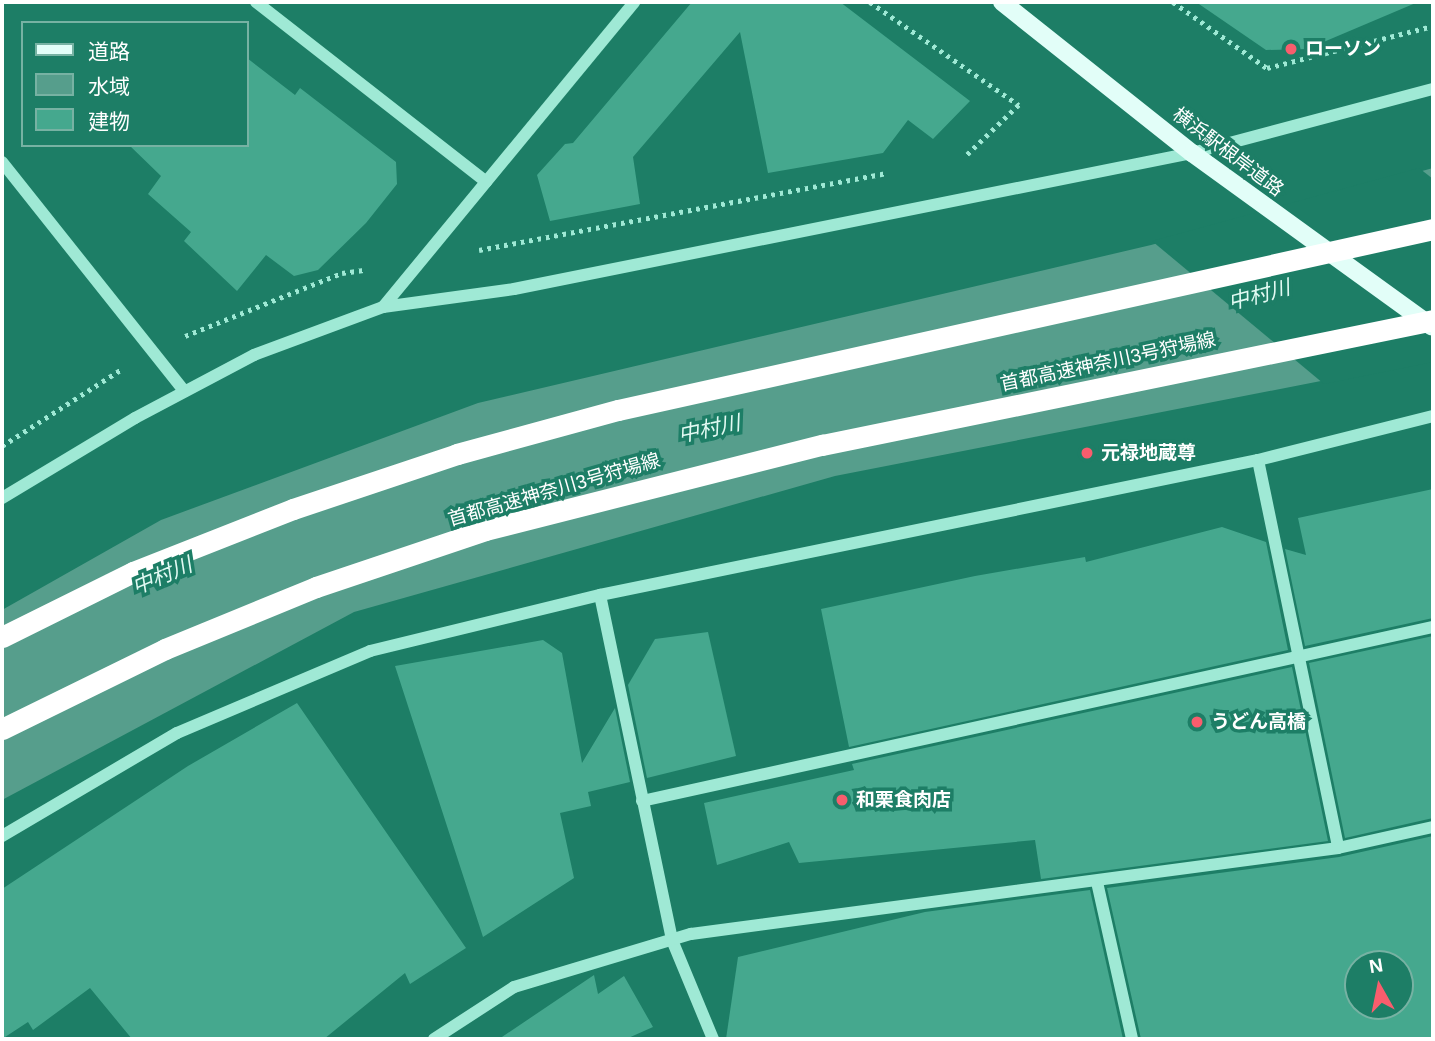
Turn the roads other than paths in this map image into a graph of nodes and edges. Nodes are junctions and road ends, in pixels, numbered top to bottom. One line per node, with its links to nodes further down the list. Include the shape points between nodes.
1 (256, 2): 7 (street)
2 (634, 2): 7 (street)
3 (1002, 2): 5 (main road, 横浜駅根岸道路)
4 (1433, 89): 5 (street)
5 (1192, 153): 9 (street, via 514,289); 11 (main road, 横浜駅根岸道路)
6 (2, 162): 12 (street)
7 (486, 182): 9 (street)
8 (1433, 229): 18 (highway, via 618,410 457,454 293,509 134,572)
9 (383, 307): 12 (street, via 254,355)
10 (1433, 320): 20 (highway, 首都高速神奈川3号狩場線, via 822,445 485,530 316,587 190,639)
11 (1433, 328)
12 (184, 391): 15 (street)
13 (1433, 416): 14 (street)
14 (1258, 460): 16 (street); 19 (street)
15 (2, 498)
16 (600, 595): 21 (street); 23 (street, via 370,651 177,733)
17 (1433, 627): 19 (street)
18 (2, 637)
19 (1301, 657): 21 (street); 24 (street)
20 (2, 729)
21 (642, 801): 26 (street)
22 (1433, 827): 24 (street)
23 (2, 836)
24 (1338, 848): 25 (street)
25 (1097, 882): 26 (street); 29 (street)
26 (672, 940): 27 (street, via 514,987); 28 (street)
27 (433, 1039)
28 (713, 1039)
29 (1132, 1039)

